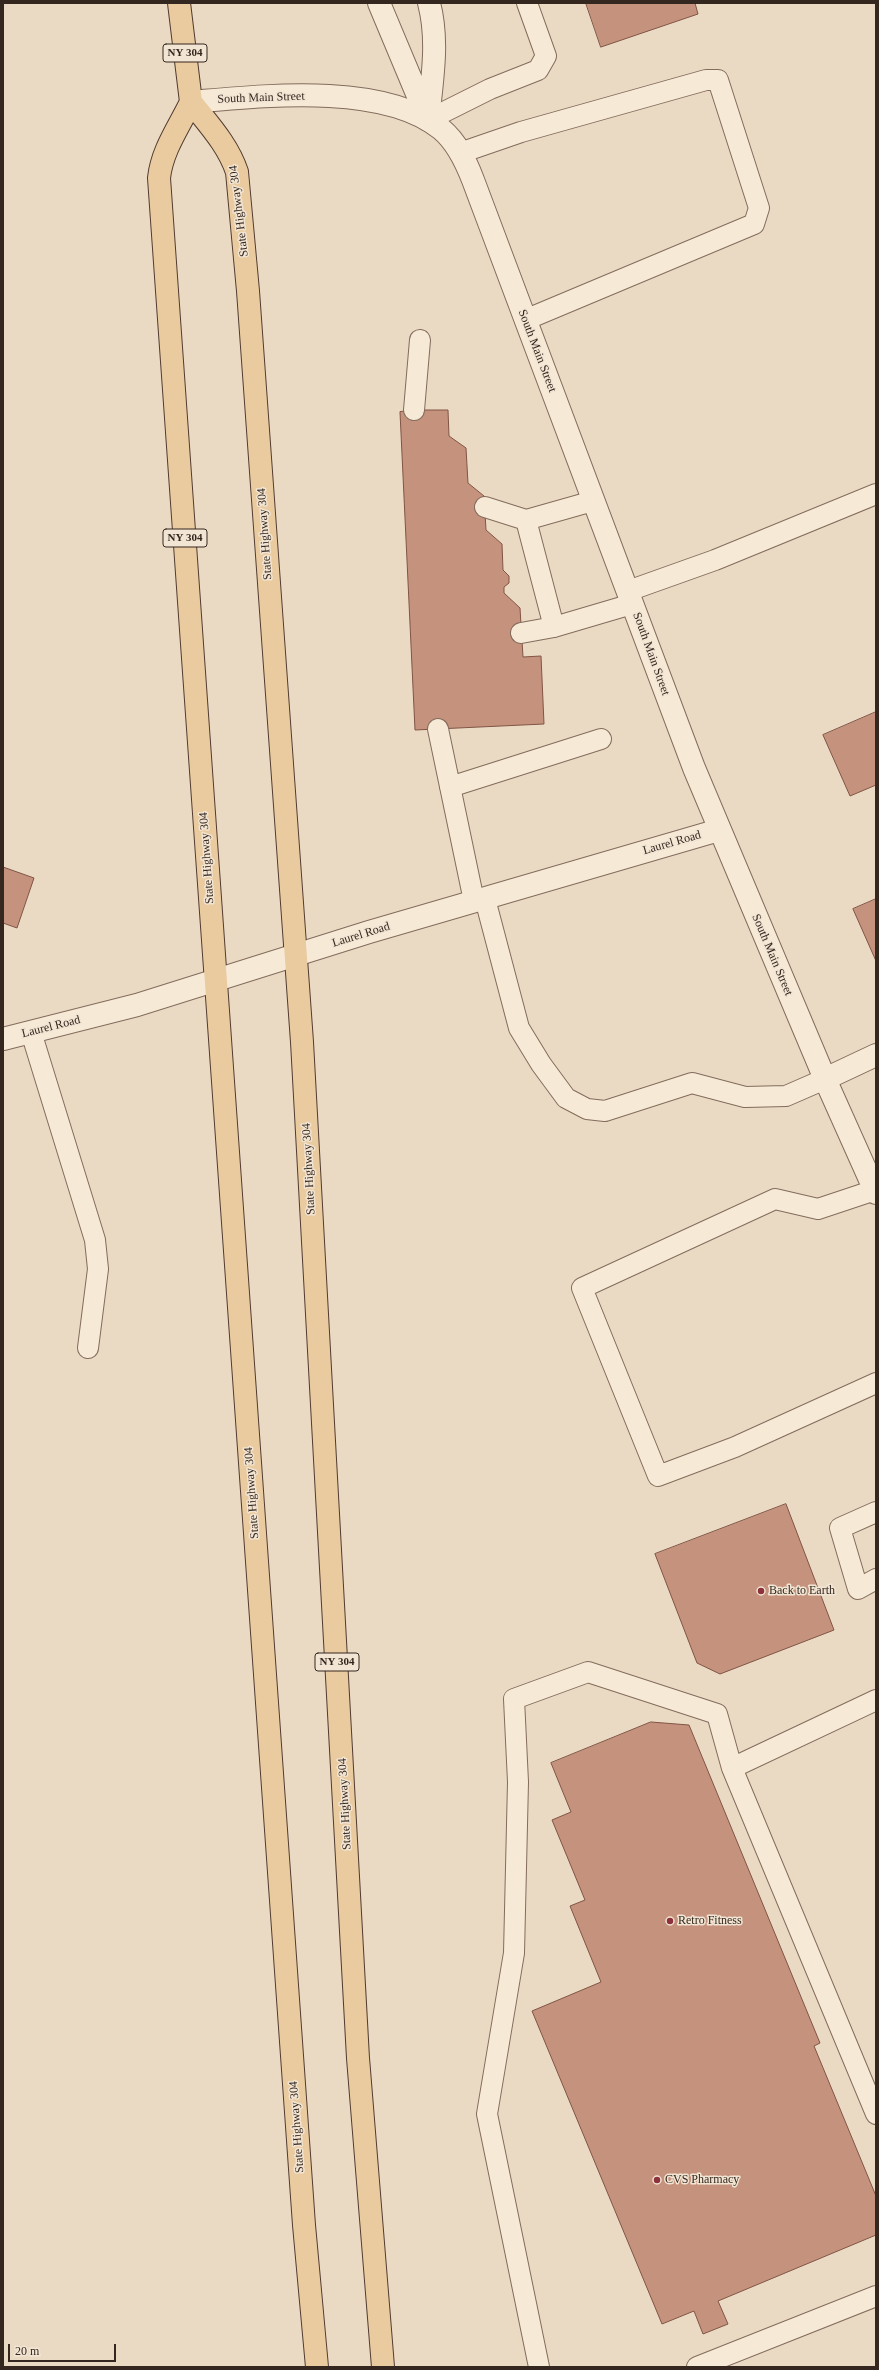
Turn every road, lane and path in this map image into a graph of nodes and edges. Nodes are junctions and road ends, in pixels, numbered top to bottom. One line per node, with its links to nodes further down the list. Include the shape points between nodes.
1 (180, 3): 5 (main road, NY 304)
2 (379, 3): 6 (street, South Main Street)
3 (429, 3): 6 (street, via 434,22 435,45)
4 (527, 3): 6 (lane, via 546,56 538,70 490,89)
5 (191, 102): 6 (street, South Main Street, via 248,97 334,97 397,107); 23 (main road, State Highway 304 / NY 304, via 223,142 237,172 258,423); 24 (main road, State Highway 304 / NY 304, via 165,151 159,178)
6 (428, 120): 7 (street, South Main Street, via 441,130)
7 (460, 153): 8 (street, South Main Street, via 473,180); 8 (lane, via 521,132 706,80 718,80 759,208 754,224)
8 (525, 320): 12 (street, South Main Street)
9 (420, 340): 10 (lane)
10 (414, 410)
11 (876, 494): 15 (lane, via 714,560)
12 (593, 501): 14 (lane); 15 (street, South Main Street)
13 (485, 508): 14 (lane)
14 (526, 520): 16 (lane)
15 (630, 598): 16 (lane); 21 (street, South Main Street)
16 (554, 627): 17 (lane)
17 (522, 634)
18 (438, 729): 20 (lane)
19 (601, 739): 20 (lane)
20 (450, 788): 22 (lane)
21 (719, 830): 22 (street, Laurel Road); 28 (street, South Main Street)
22 (479, 900): 23 (street, Laurel Road); 28 (lane, via 519,1028 566,1098 587,1109 605,1110 692,1083 745,1097 786,1096)
23 (296, 956): 24 (street, Laurel Road); 39 (main road, State Highway 304 / NY 304, via 358,2050)
24 (216, 980): 25 (street, Laurel Road, via 136,1005); 38 (main road, State Highway 304 / NY 304, via 303,2218)
25 (31, 1032): 26 (street, Laurel Road); 30 (lane, via 95,1240 98,1269)
26 (3, 1039)
27 (876, 1055): 28 (street)
28 (825, 1079): 29 (street, South Main Street)
29 (875, 1191): 31 (lane, via 818,1209 775,1199 582,1288 658,1476 735,1447)
30 (88, 1348)
31 (876, 1383)
32 (876, 1512): 33 (lane, via 840,1528 858,1589)
33 (876, 1579)
34 (876, 1700): 35 (lane)
35 (732, 1768): 36 (lane); 40 (lane, via 717,1714 588,1672 514,1699 518,1782 514,1953 487,2114)
36 (876, 2114)
37 (876, 2296): 41 (lane)
38 (317, 2367)
39 (382, 2367)
40 (539, 2367)
41 (697, 2367)

